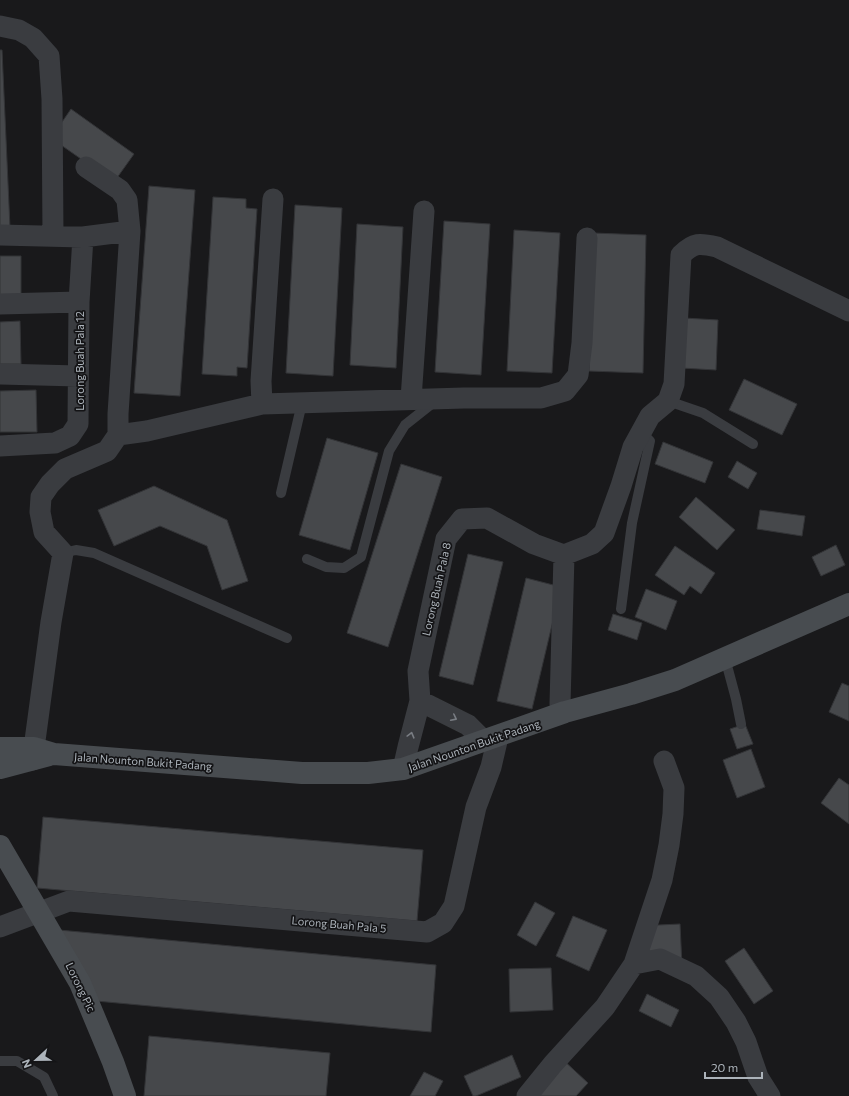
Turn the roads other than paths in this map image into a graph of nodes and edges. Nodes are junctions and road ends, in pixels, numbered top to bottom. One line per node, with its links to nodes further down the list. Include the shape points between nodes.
1 (0, 26): 7 (street, via 19,30 33,38 49,56 52,99)
2 (86, 167): 5 (street, via 120,190 126,200)
3 (273, 199): 19 (street, via 261,381)
4 (424, 211): 16 (street)
5 (130, 231): 8 (street); 21 (street)
6 (0, 235): 7 (street)
7 (53, 235): 8 (street)
8 (83, 237): 10 (street, Lorong Buah Pala 12)
9 (587, 238): 15 (street, via 578,374 565,391 541,398)
10 (79, 302): 11 (street); 14 (street, Lorong Buah Pala 12)
11 (0, 304)
12 (849, 311): 17 (street, via 717,247 701,244 689,247 681,255 674,384)
13 (0, 374): 14 (street)
14 (78, 376): 23 (street, Lorong Buah Pala 12, via 78,424 70,436 55,443)
15 (439, 398): 16 (street); 27 (lane, via 405,425 388,451 361,557 344,568 326,567)
16 (411, 399): 18 (street)
17 (668, 401): 20 (street, via 650,416); 22 (lane, via 702,413)
18 (302, 403): 19 (street); 24 (lane)
19 (262, 404): 21 (street, via 147,431)
20 (641, 432): 26 (street, via 633,447 604,533 592,544); 29 (lane, via 650,440 632,523)
21 (118, 435): 25 (street, via 108,451 65,469 50,484 42,497 40,512 44,532)
22 (753, 444)
23 (0, 446)
24 (281, 493)
25 (63, 553): 30 (lane, via 76,550 94,553); 37 (street, via 51,622)
26 (564, 555): 32 (street, Lorong Buah Pala 8, via 534,544 487,518 462,519 446,539 418,670); 33 (street, via 560,704)
27 (307, 559)
28 (849, 604): 31 (street, Jalan Nounton Bukit Padang)
29 (621, 609)
30 (287, 638)
31 (725, 658): 33 (street, Jalan Nounton Bukit Padang, via 675,680); 34 (lane)
32 (420, 701): 35 (street, one-way to 35); 40 (street, Lorong Buah Pala 8, one-way to 32)
33 (565, 712): 35 (street, Jalan Nounton Bukit Padang)
34 (741, 724)
35 (491, 739): 40 (street, Jalan Nounton Bukit Padang); 44 (street, Lorong Buah Pala 5, via 491,767 476,807 454,906 443,923 427,932 69,901)
36 (0, 748): 37 (street, Jalan Nounton Bukit Padang)
37 (40, 754): 39 (street, Jalan Nounton Bukit Padang); 40 (street, Jalan Nounton Bukit Padang, via 302,773 368,773)
38 (664, 761): 46 (street, via 674,788 669,845 662,880)
39 (0, 768)
40 (403, 769)
41 (0, 846): 43 (street, Lorong Pic)
42 (0, 866): 43 (street, Lorong Pic)
43 (24, 885): 44 (street, Lorong Pic)
44 (40, 912): 45 (street, Lorong Buah Pala 5); 49 (street, Lorong Pic, via 80,983)
45 (0, 927)
46 (634, 964): 50 (street, via 605,1007); 51 (street, via 660,959 696,976 719,997 736,1022 758,1077)
47 (0, 1061): 48 (lane, via 17,1061 44,1077)
48 (53, 1096)
49 (125, 1096)
50 (527, 1096)
51 (770, 1096)

